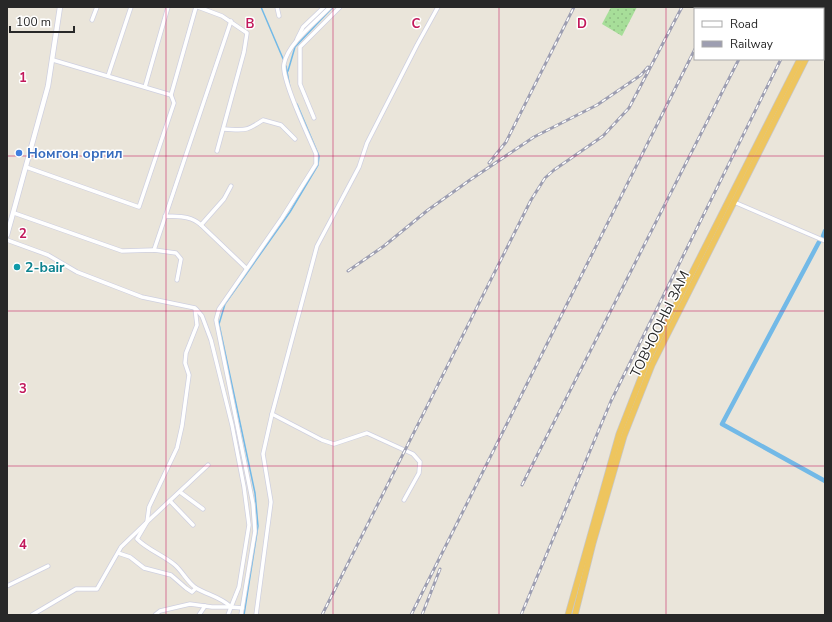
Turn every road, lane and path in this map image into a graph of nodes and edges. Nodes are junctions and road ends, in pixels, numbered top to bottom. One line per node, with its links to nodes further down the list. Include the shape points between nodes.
1 (60, 7): 15 (main road)
2 (96, 7): 12 (street)
3 (131, 7): 18 (street)
4 (168, 7): 19 (street)
5 (197, 7): 13 (street); 20 (street)
6 (277, 7): 11 (street)
7 (324, 7): 14 (street, via 303,27)
8 (330, 7): 14 (street)
9 (340, 7): 21 (street, via 300,47 300,84)
10 (438, 7): 38 (street, via 318,246)
11 (278, 16)
12 (92, 20)
13 (231, 21): 22 (street, via 247,33); 29 (street)
14 (296, 42): 35 (street, via 284,65 290,90 317,160 282,218)
15 (52, 60): 18 (street); 25 (main road, via 48,86)
16 (799, 60): 59 (highway, ТОВЧООНЫ ЗАМ, via 647,362 619,434)
17 (805, 60): 27 (highway, ТОВЧООНЫ ЗАМ)
18 (108, 76): 19 (street)
19 (145, 87): 20 (street)
20 (171, 95): 25 (street, via 174,103 139,207)
21 (314, 118)
22 (224, 129): 23 (street, via 246,130 263,120 281,125); 24 (street)
23 (295, 139)
24 (217, 151)
25 (26, 167): 28 (main road)
26 (232, 186): 30 (street)
27 (734, 202): 33 (street); 60 (highway, ТОВЧООНЫ ЗАМ, via 652,365 634,409 595,536)
28 (14, 214): 31 (main road); 34 (street, via 122,251)
29 (165, 216): 30 (street, via 188,217); 34 (street)
30 (201, 225): 35 (street)
31 (7, 235)
32 (7, 240): 37 (street, via 48,255 78,272 142,297)
33 (825, 241)
34 (154, 250): 36 (street, via 176,253 181,259)
35 (246, 268): 52 (street, via 219,309 216,320 255,524)
36 (177, 280)
37 (195, 308): 44 (street, via 196,325 186,353 189,375 182,426 169,466 149,507); 51 (street, via 202,316 211,340 232,425 249,525 239,587)
38 (272, 414): 41 (street, via 334,444 367,433 413,454 420,462 419,473); 58 (street, via 263,454 271,502)
39 (208, 465): 40 (street)
40 (180, 492): 42 (street); 43 (street)
41 (404, 500)
42 (170, 501): 44 (street); 45 (street)
43 (203, 509)
44 (146, 522): 46 (street); 49 (street, via 137,539 175,565)
45 (193, 525)
46 (118, 553): 49 (street, via 130,557 144,568 171,575 192,592); 53 (street, via 97,589 76,589)
47 (48, 566): 48 (street)
48 (7, 586)
49 (196, 588): 51 (street, via 219,597)
50 (205, 606): 51 (street); 54 (street, via 190,604 160,611); 55 (street)
51 (232, 607): 52 (street); 56 (street)
52 (242, 608): 57 (street)
53 (32, 615)
54 (155, 615)
55 (199, 615)
56 (228, 615)
57 (241, 615)
58 (256, 615)
59 (568, 615)
60 (575, 615)

